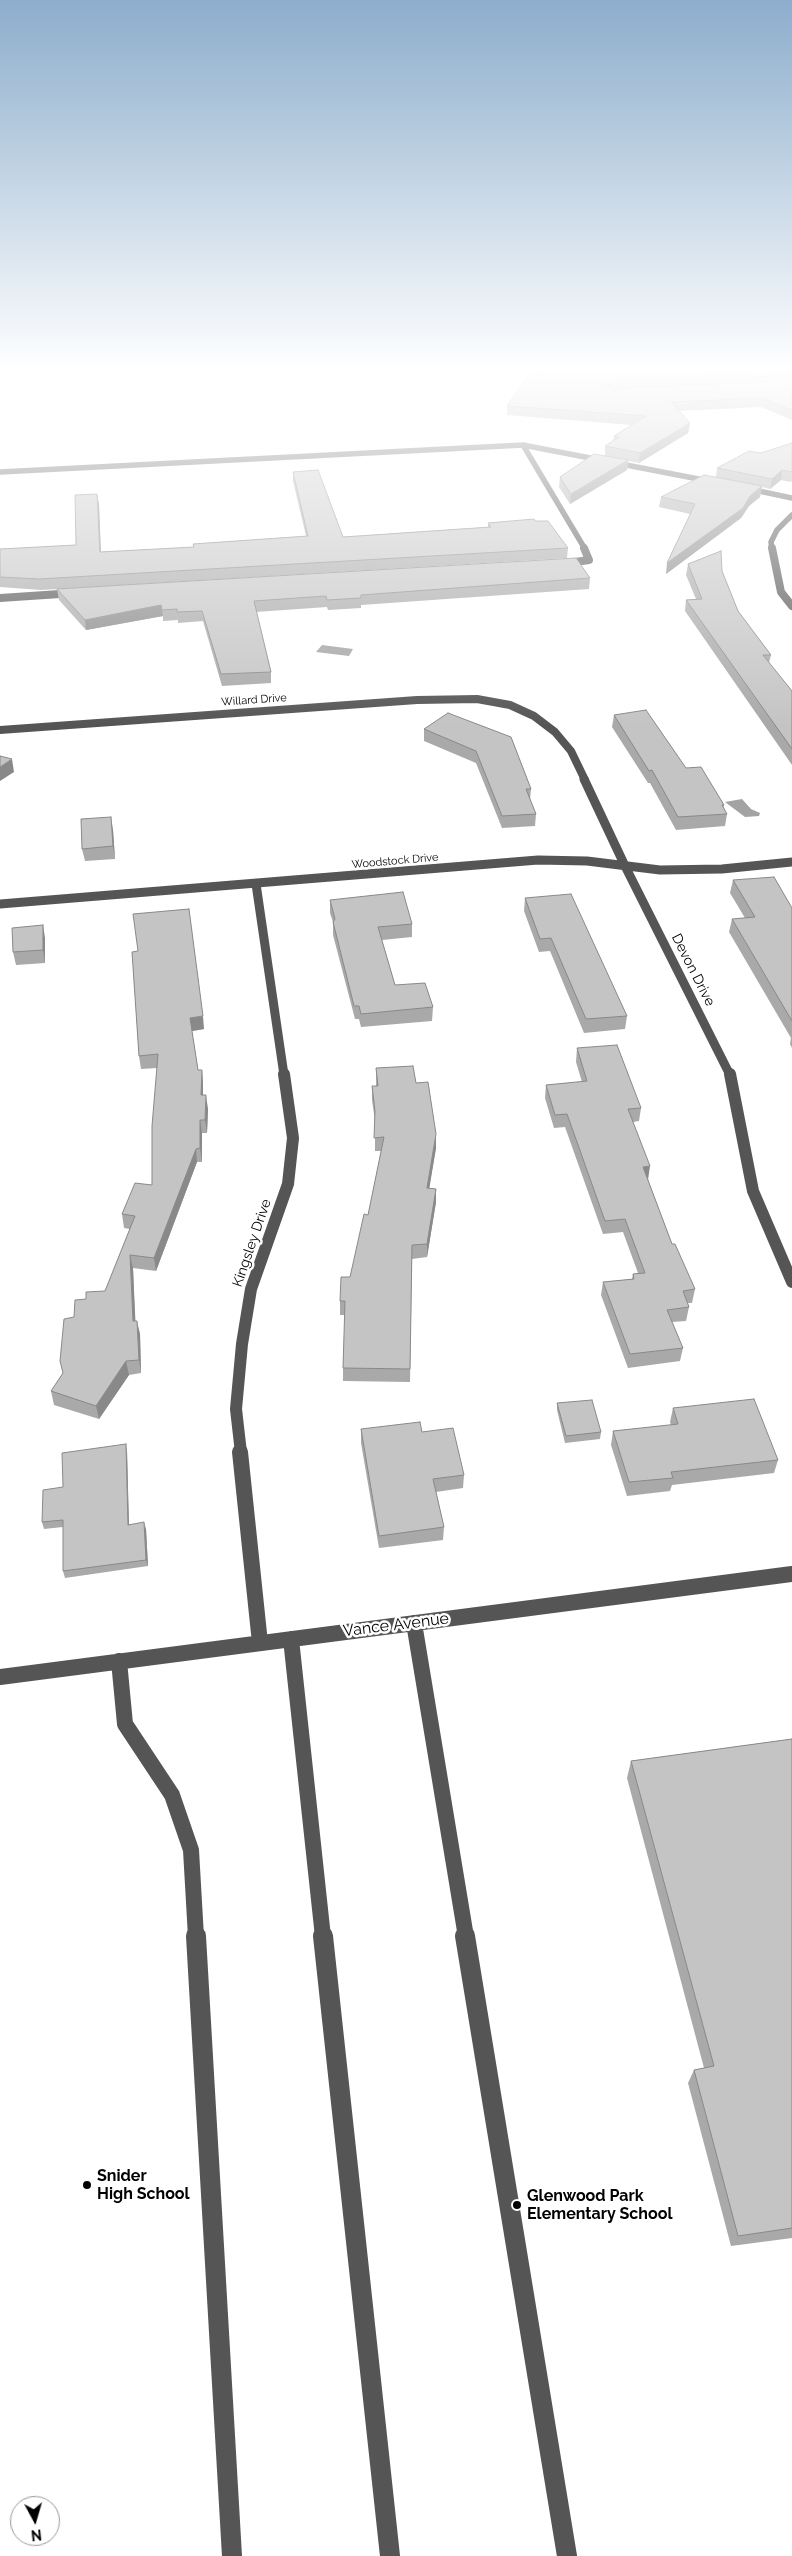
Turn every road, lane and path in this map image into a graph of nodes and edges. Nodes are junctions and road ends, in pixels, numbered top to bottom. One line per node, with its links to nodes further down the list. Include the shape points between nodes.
1 (548, 487): 5 (street, via 589,556 589,560)
2 (741, 487): 3 (street)
3 (792, 498)
4 (792, 515): 8 (street, via 771,542 781,592)
5 (555, 564)
6 (79, 593): 7 (street)
7 (0, 598)
8 (792, 606)
9 (510, 705): 10 (street, Willard Drive, via 477,699 417,700); 12 (street, Devon Drive, via 548,726 571,751)
10 (0, 730)
11 (792, 862): 12 (street, Woodstock Drive, via 722,869 660,870)
12 (625, 866): 13 (street, Woodstock Drive, via 538,860); 15 (street, Devon Drive, via 730,1073 753,1191)
13 (256, 884): 14 (street, Woodstock Drive); 19 (street, Kingsley Drive, via 293,1138 288,1184 251,1289 236,1409)
14 (0, 904)
15 (792, 1282)
16 (792, 1574): 17 (street, Vance Avenue)
17 (414, 1623): 18 (street, Vance Avenue); 24 (street)
18 (291, 1639): 19 (street, Vance Avenue); 23 (street)
19 (260, 1643): 20 (street, Vance Avenue)
20 (119, 1661): 21 (street, Vance Avenue); 22 (street, via 125,1724 172,1796 191,1850)
21 (0, 1676)
22 (232, 2556)
23 (390, 2556)
24 (567, 2556)

